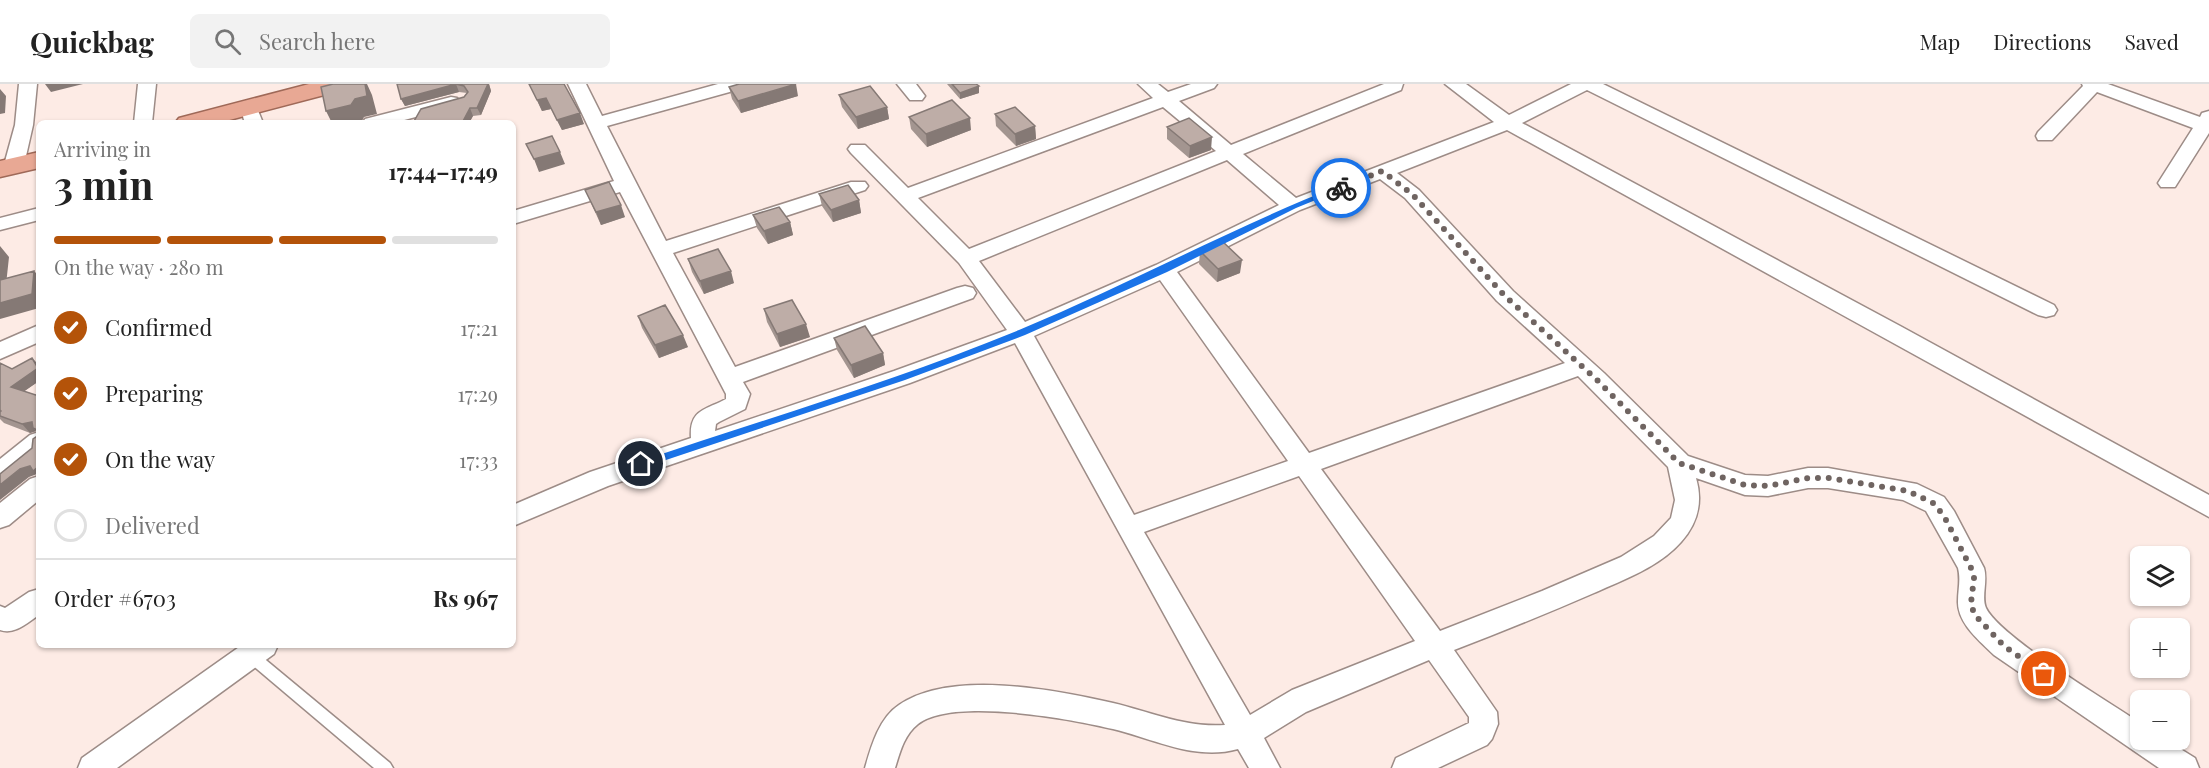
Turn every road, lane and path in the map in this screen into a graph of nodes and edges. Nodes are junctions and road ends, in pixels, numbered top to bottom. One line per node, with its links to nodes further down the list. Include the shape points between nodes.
1 (28, 84): 25 (street)
2 (147, 84): 15 (street)
3 (338, 84): 12 (highway)
4 (577, 84): 19 (street)
5 (738, 84): 19 (street)
6 (1147, 84): 13 (street)
7 (1208, 84): 13 (street)
8 (1454, 84): 20 (street)
9 (1587, 84): 20 (street); 39 (street)
10 (2093, 84): 21 (street); 22 (street)
11 (1395, 86): 24 (street)
12 (305, 88): 14 (highway)
13 (1166, 99): 24 (street); 30 (street)
14 (251, 115): 16 (highway)
15 (142, 120)
16 (212, 120)
17 (382, 120): 18 (street, via 462,95)
18 (448, 120)
19 (596, 123): 27 (street)
20 (1508, 123): 26 (street); 51 (street)
21 (2207, 123): 28 (street)
22 (2045, 136)
23 (858, 148): 30 (street)
24 (1228, 152): 31 (street); 36 (street)
25 (18, 165)
26 (1382, 171): 31 (street); 43 (street, via 1412,194 1505,296)
27 (625, 183): 33 (street); 35 (street)
28 (2168, 183)
29 (858, 186): 35 (street)
30 (904, 196): 36 (street)
31 (1293, 207): 37 (street)
32 (36, 215): 34 (street)
33 (516, 217)
34 (0, 224)
35 (660, 249): 44 (street)
36 (966, 258): 40 (street)
37 (1164, 270): 40 (street); 48 (street)
38 (964, 293): 44 (street)
39 (2046, 310)
40 (1021, 333): 46 (street); 54 (street)
41 (36, 334): 42 (street)
42 (0, 351)
43 (1582, 366): 47 (street); 48 (street)
44 (730, 378): 46 (street, via 739,398 703,423)
45 (36, 443): 49 (street)
46 (704, 443): 52 (street, via 599,479)
47 (1679, 463): 57 (street, via 1688,495 1686,515 1656,550 1563,594); 59 (street, via 1745,485 1828,478 1908,491 1926,498 1940,510 1971,568 1971,603 1982,625 2018,656)
48 (1304, 464): 54 (street); 57 (street)
49 (0, 473)
50 (36, 488): 53 (street)
51 (2209, 507)
52 (516, 515)
53 (0, 518)
54 (1129, 527): 60 (street)
55 (36, 602): 56 (street)
56 (3, 622)
57 (1435, 646): 60 (street, via 1282,710); 66 (street, via 1485,720 1477,735)
58 (257, 650): 62 (street); 63 (lane)
59 (2130, 732)
60 (1246, 734): 64 (street, via 1203,740 1113,716 1047,704 962,699 931,703 909,714 890,735); 65 (street)
61 (2157, 750): 67 (street)
62 (93, 768)
63 (386, 768)
64 (880, 768)
65 (1266, 768)
66 (1407, 768)
67 (2184, 768)

